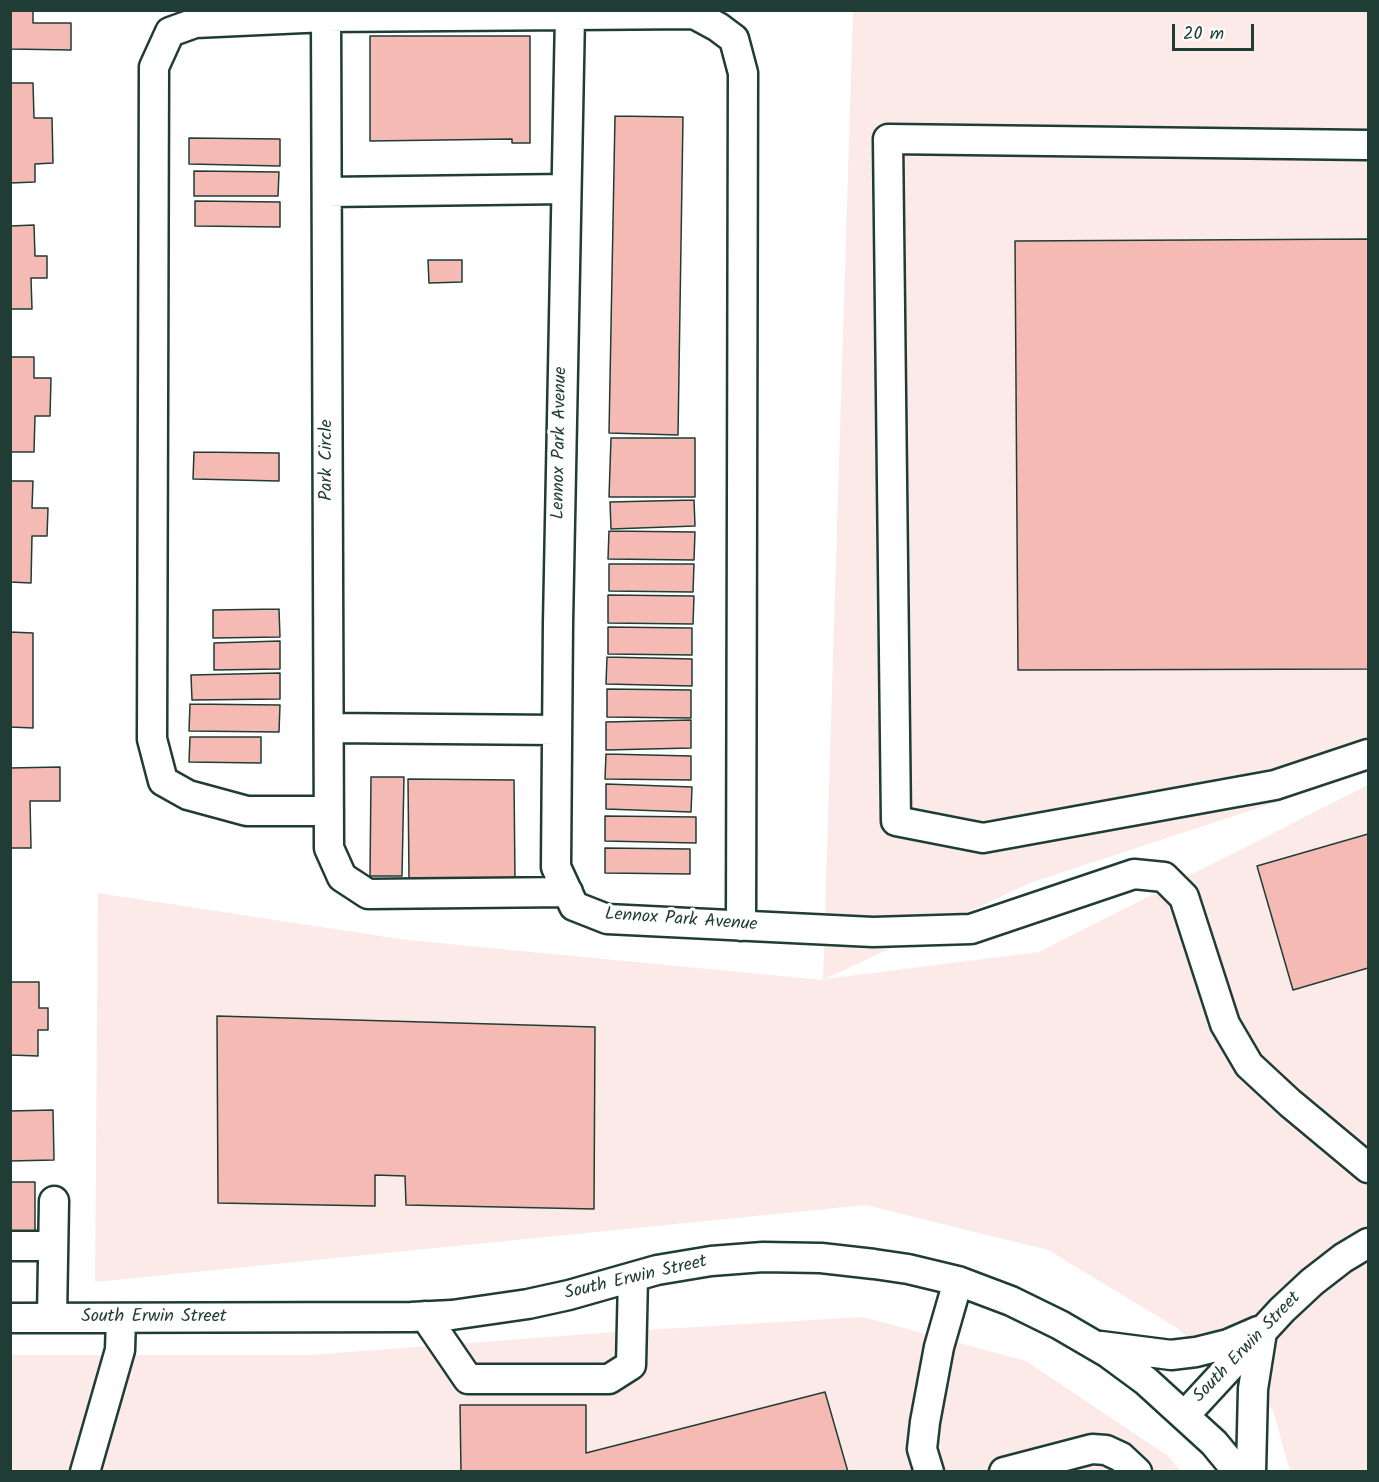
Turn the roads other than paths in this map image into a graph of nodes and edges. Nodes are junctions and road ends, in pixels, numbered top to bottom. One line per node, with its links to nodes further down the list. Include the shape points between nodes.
1 (570, 15): 2 (street); 4 (street, Lennox Park Avenue); 11 (street, via 694,14 734,39 743,73)
2 (326, 17): 5 (street, Park Circle); 9 (street, via 195,23 170,32 154,67 152,739 163,781 188,795 248,811)
3 (1368, 146): 8 (street, via 888,139 896,821 983,838 1275,785)
4 (566, 189): 5 (street); 7 (street, Lennox Park Avenue)
5 (327, 192): 6 (street, Park Circle)
6 (328, 728): 7 (street); 9 (street, Park Circle)
7 (557, 730): 10 (street, Lennox Park Avenue, via 556,867)
8 (1368, 754)
9 (329, 811): 10 (street, Park Circle, via 329,848 342,877 368,894)
10 (568, 892): 11 (street, Lennox Park Avenue, via 574,906 607,919)
11 (741, 926): 12 (street, Lennox Park Avenue, via 873,933 971,929 1134,874 1164,877 1184,897 1225,1024 1249,1065)
12 (1368, 1168)
13 (54, 1201): 16 (street)
14 (1368, 1243): 23 (street, South Erwin Street, via 1312,1282)
15 (10, 1246): 16 (street)
16 (53, 1246): 21 (street)
17 (633, 1277): 18 (street, South Erwin Street, via 711,1260 764,1257 821,1258 908,1269); 19 (street, South Erwin Street, via 528,1304); 19 (street, via 631,1365 609,1379 468,1379)
18 (958, 1281): 24 (street, South Erwin Street, via 1011,1300); 27 (street, via 939,1347 925,1422 922,1449)
19 (425, 1316): 22 (street, South Erwin Street)
20 (10, 1318): 21 (street, South Erwin Street)
21 (52, 1318): 22 (street, South Erwin Street)
22 (121, 1318): 26 (street, via 120,1350)
23 (1264, 1329): 24 (street, via 1228,1344 1171,1355); 25 (street, South Erwin Street); 31 (street, via 1253,1389)
24 (1093, 1345): 25 (street, South Erwin Street, via 1146,1381)
25 (1185, 1415): 30 (street)
26 (85, 1472)
27 (929, 1472)
28 (1004, 1472): 29 (street, via 1092,1449 1121,1457)
29 (1137, 1472)
30 (1238, 1472)
31 (1251, 1472)

